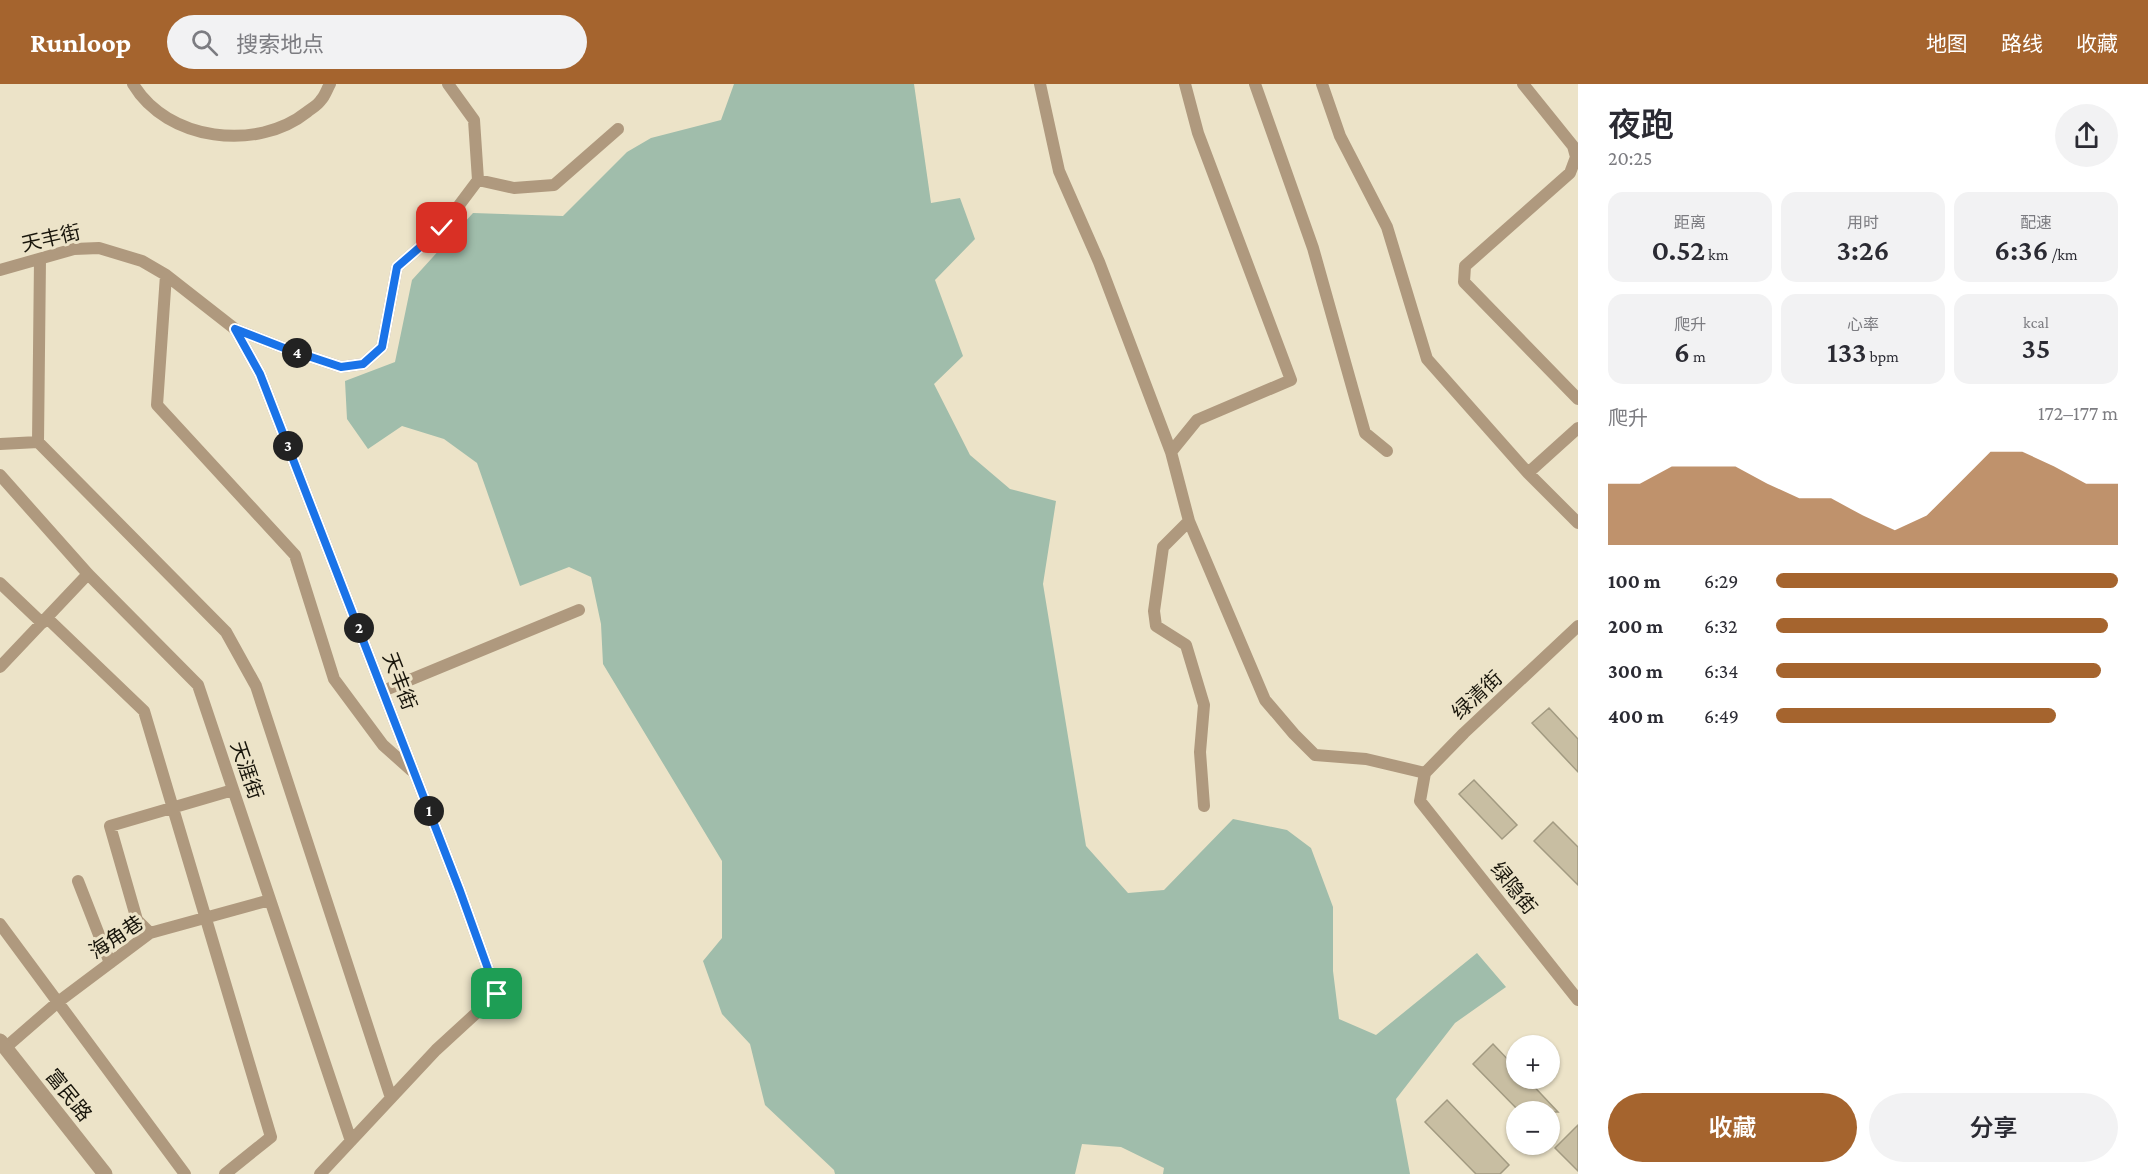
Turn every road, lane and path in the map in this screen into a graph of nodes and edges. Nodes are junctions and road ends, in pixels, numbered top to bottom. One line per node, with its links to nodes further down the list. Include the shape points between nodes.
1 (133, 84): 2 (street, via 170,121 204,134 251,136 293,123 321,101)
2 (330, 84)
3 (448, 84): 10 (street, via 474,120)
4 (1040, 84): 20 (street, via 1059,171 1099,262)
5 (1185, 84): 20 (street, via 1198,133 1291,380 1197,420)
6 (1255, 84): 19 (street, via 1313,248 1365,433)
7 (1322, 84): 21 (street, via 1340,136 1387,227 1427,359)
8 (1523, 84): 15 (street, via 1573,146 1576,157 1570,173 1465,266 1464,282)
9 (618, 129): 10 (street, via 554,185 514,188)
10 (478, 180): 14 (street, via 442,228 397,267 382,347 363,364 341,367)
11 (39, 259): 12 (street, 天丰街); 13 (street, 天丰街, via 74,249 99,248 142,261); 17 (street)
12 (0, 270)
13 (166, 275): 14 (street, 天丰街); 32 (street, via 156,405 295,555 334,679 383,745)
14 (235, 329): 31 (street, 天丰街, via 260,374)
15 (1578, 399)
16 (1578, 428): 21 (street)
17 (38, 442): 18 (street); 46 (street, via 226,632 256,686)
18 (0, 444)
19 (1387, 451)
20 (1171, 452): 23 (street)
21 (1528, 473): 24 (street)
22 (0, 475): 25 (street, 天涯街)
23 (1189, 521): 33 (street, via 1265,700 1294,734 1316,755 1366,759); 36 (street, via 1163,547 1154,611 1156,626 1186,645 1204,705 1200,752)
24 (1578, 523)
25 (88, 574): 28 (street); 34 (street, 天涯街, via 198,685)
26 (0, 584): 28 (street)
27 (579, 610): 31 (street)
28 (44, 620): 30 (street); 35 (street, via 144,711)
29 (1578, 626): 33 (street, 绿清街)
30 (0, 667)
31 (383, 691): 32 (street, 天丰街)
32 (415, 772): 46 (street, 天丰街, via 497,994)
33 (1425, 773): 43 (street, 绿隐街, via 1420,801)
34 (233, 790): 35 (street); 38 (street, 天涯街)
35 (173, 806): 39 (street); 41 (street, via 110,826 137,920)
36 (1204, 806)
37 (78, 881): 42 (street)
38 (270, 900): 39 (street, 海角巷); 47 (street, 天涯街)
39 (206, 917): 41 (street, 海角巷); 50 (street, via 271,1137)
40 (0, 924): 44 (street)
41 (150, 933): 42 (street, 海角巷)
42 (110, 963): 44 (street, 海角巷)
43 (1578, 1000)
44 (58, 1002): 45 (street, 海角巷); 49 (street)
45 (2, 1045): 48 (street, 富民路)
46 (391, 1098): 47 (street, 天丰街)
47 (351, 1141): 51 (street, 天丰街)
48 (105, 1174)
49 (185, 1174)
50 (225, 1174)
51 (320, 1174)

